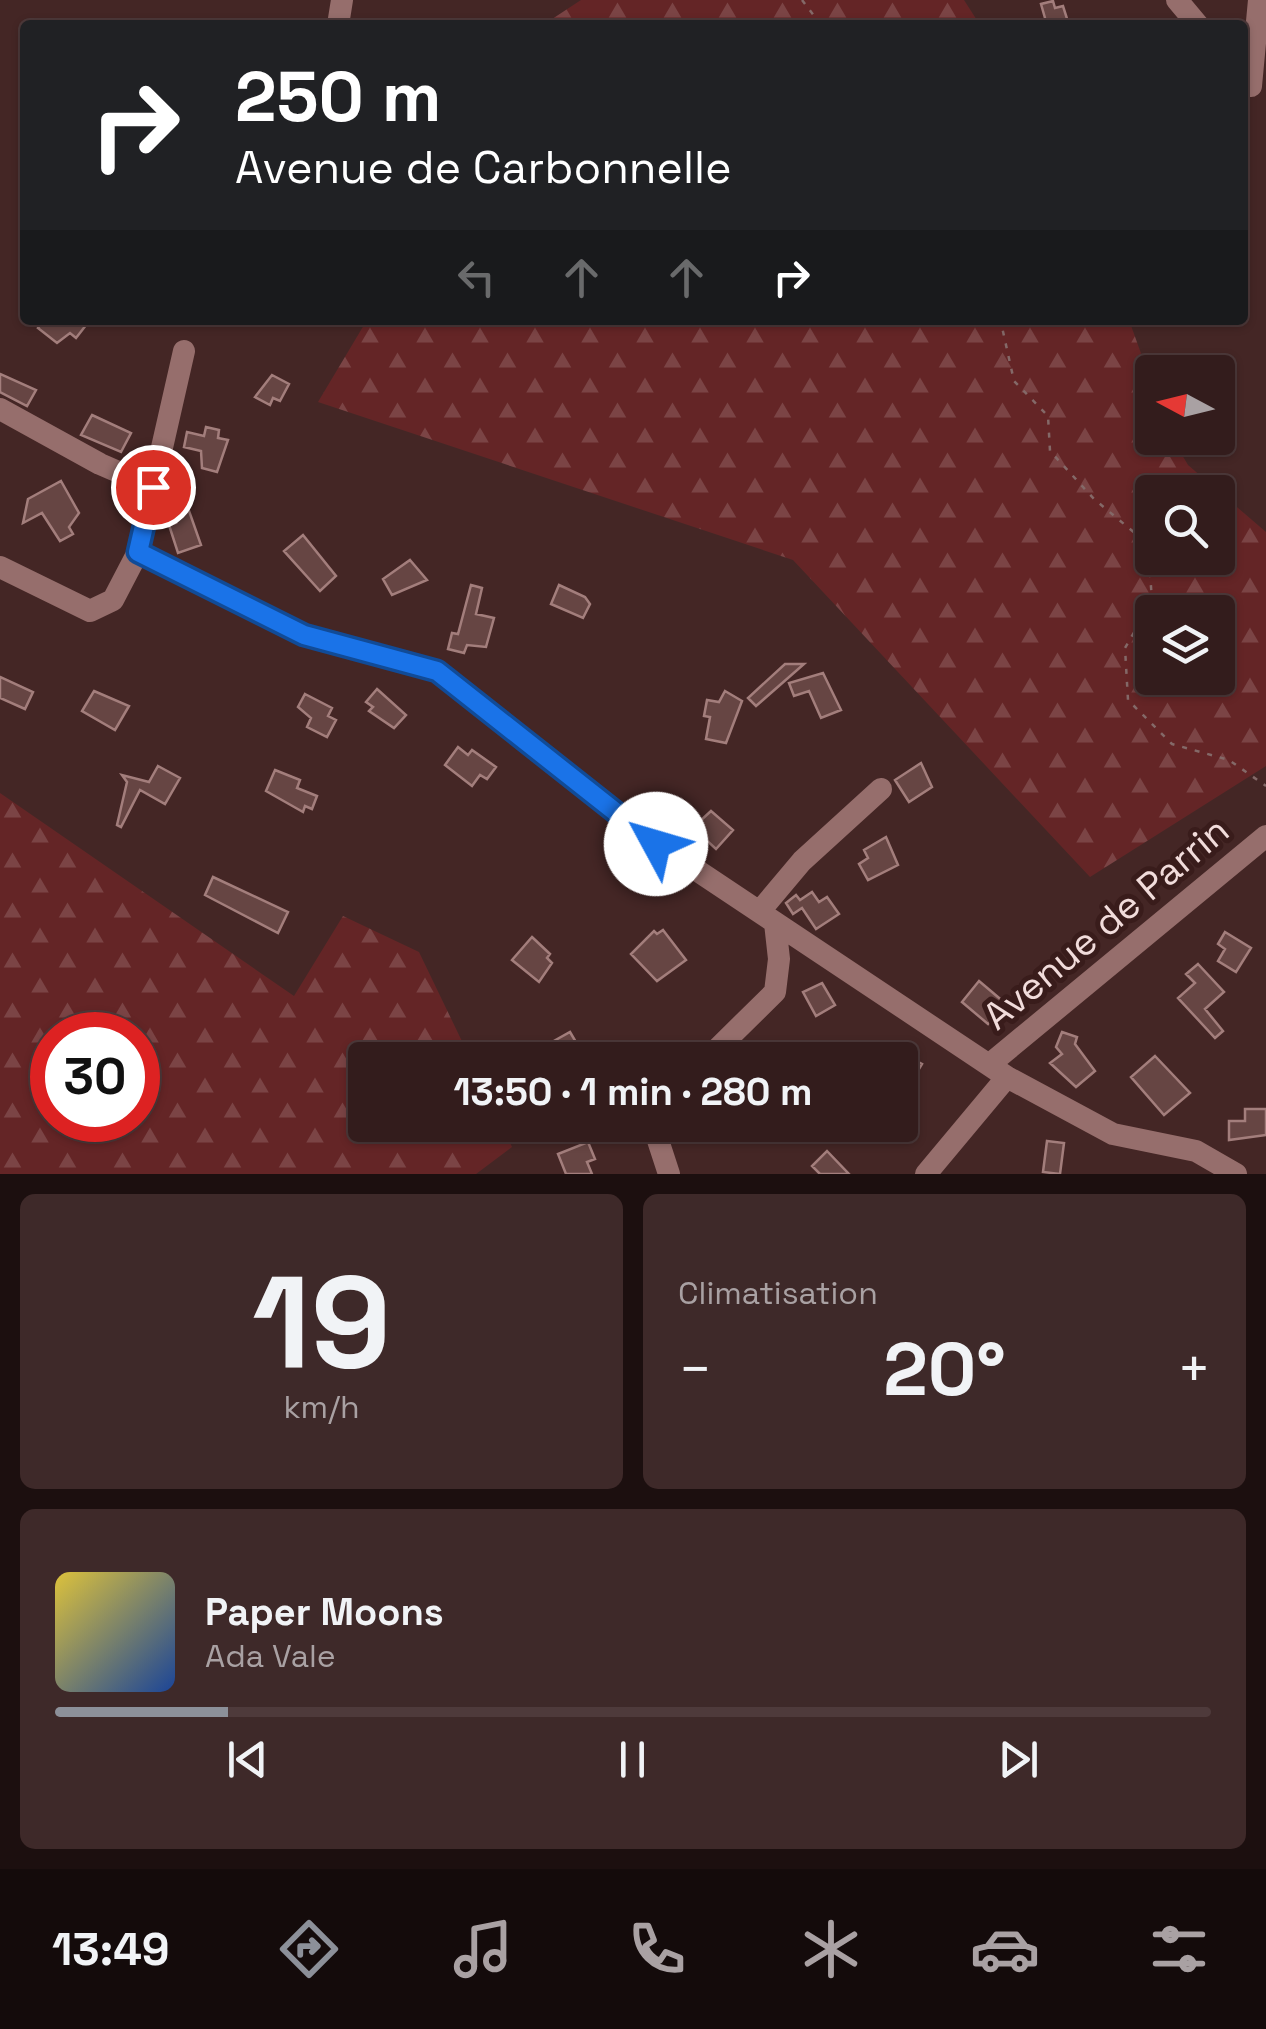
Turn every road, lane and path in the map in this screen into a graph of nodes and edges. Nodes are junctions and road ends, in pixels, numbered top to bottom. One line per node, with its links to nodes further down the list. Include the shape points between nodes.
1 (802, 0): 4 (path)
2 (1177, 0): 5 (street)
3 (1260, 0): 6 (street)
4 (817, 20)
5 (1194, 20)
6 (1248, 75)
7 (1248, 82): 8 (street)
8 (1266, 105)
9 (1000, 325): 15 (path, via 1014,380 1048,416 1050,452 1148,544 1152,601 1125,648 1128,700 1172,744 1230,760)
10 (184, 351): 12 (street)
11 (0, 409): 12 (street)
12 (153, 487): 13 (street)
13 (138, 552): 14 (street, via 113,600 90,611); 18 (street, via 304,635 437,671 656,844)
14 (0, 567)
15 (1266, 786)
16 (881, 788): 18 (street, via 802,860)
17 (1266, 836): 20 (street, Avenue de Parrin)
18 (767, 917): 19 (street, via 779,976 775,992); 20 (street)
19 (724, 1042)
20 (999, 1071): 23 (street, Avenue de Parrin); 24 (street, via 1113,1134 1196,1151)
21 (659, 1142): 22 (street)
22 (669, 1174)
23 (926, 1174)
24 (1236, 1174)

